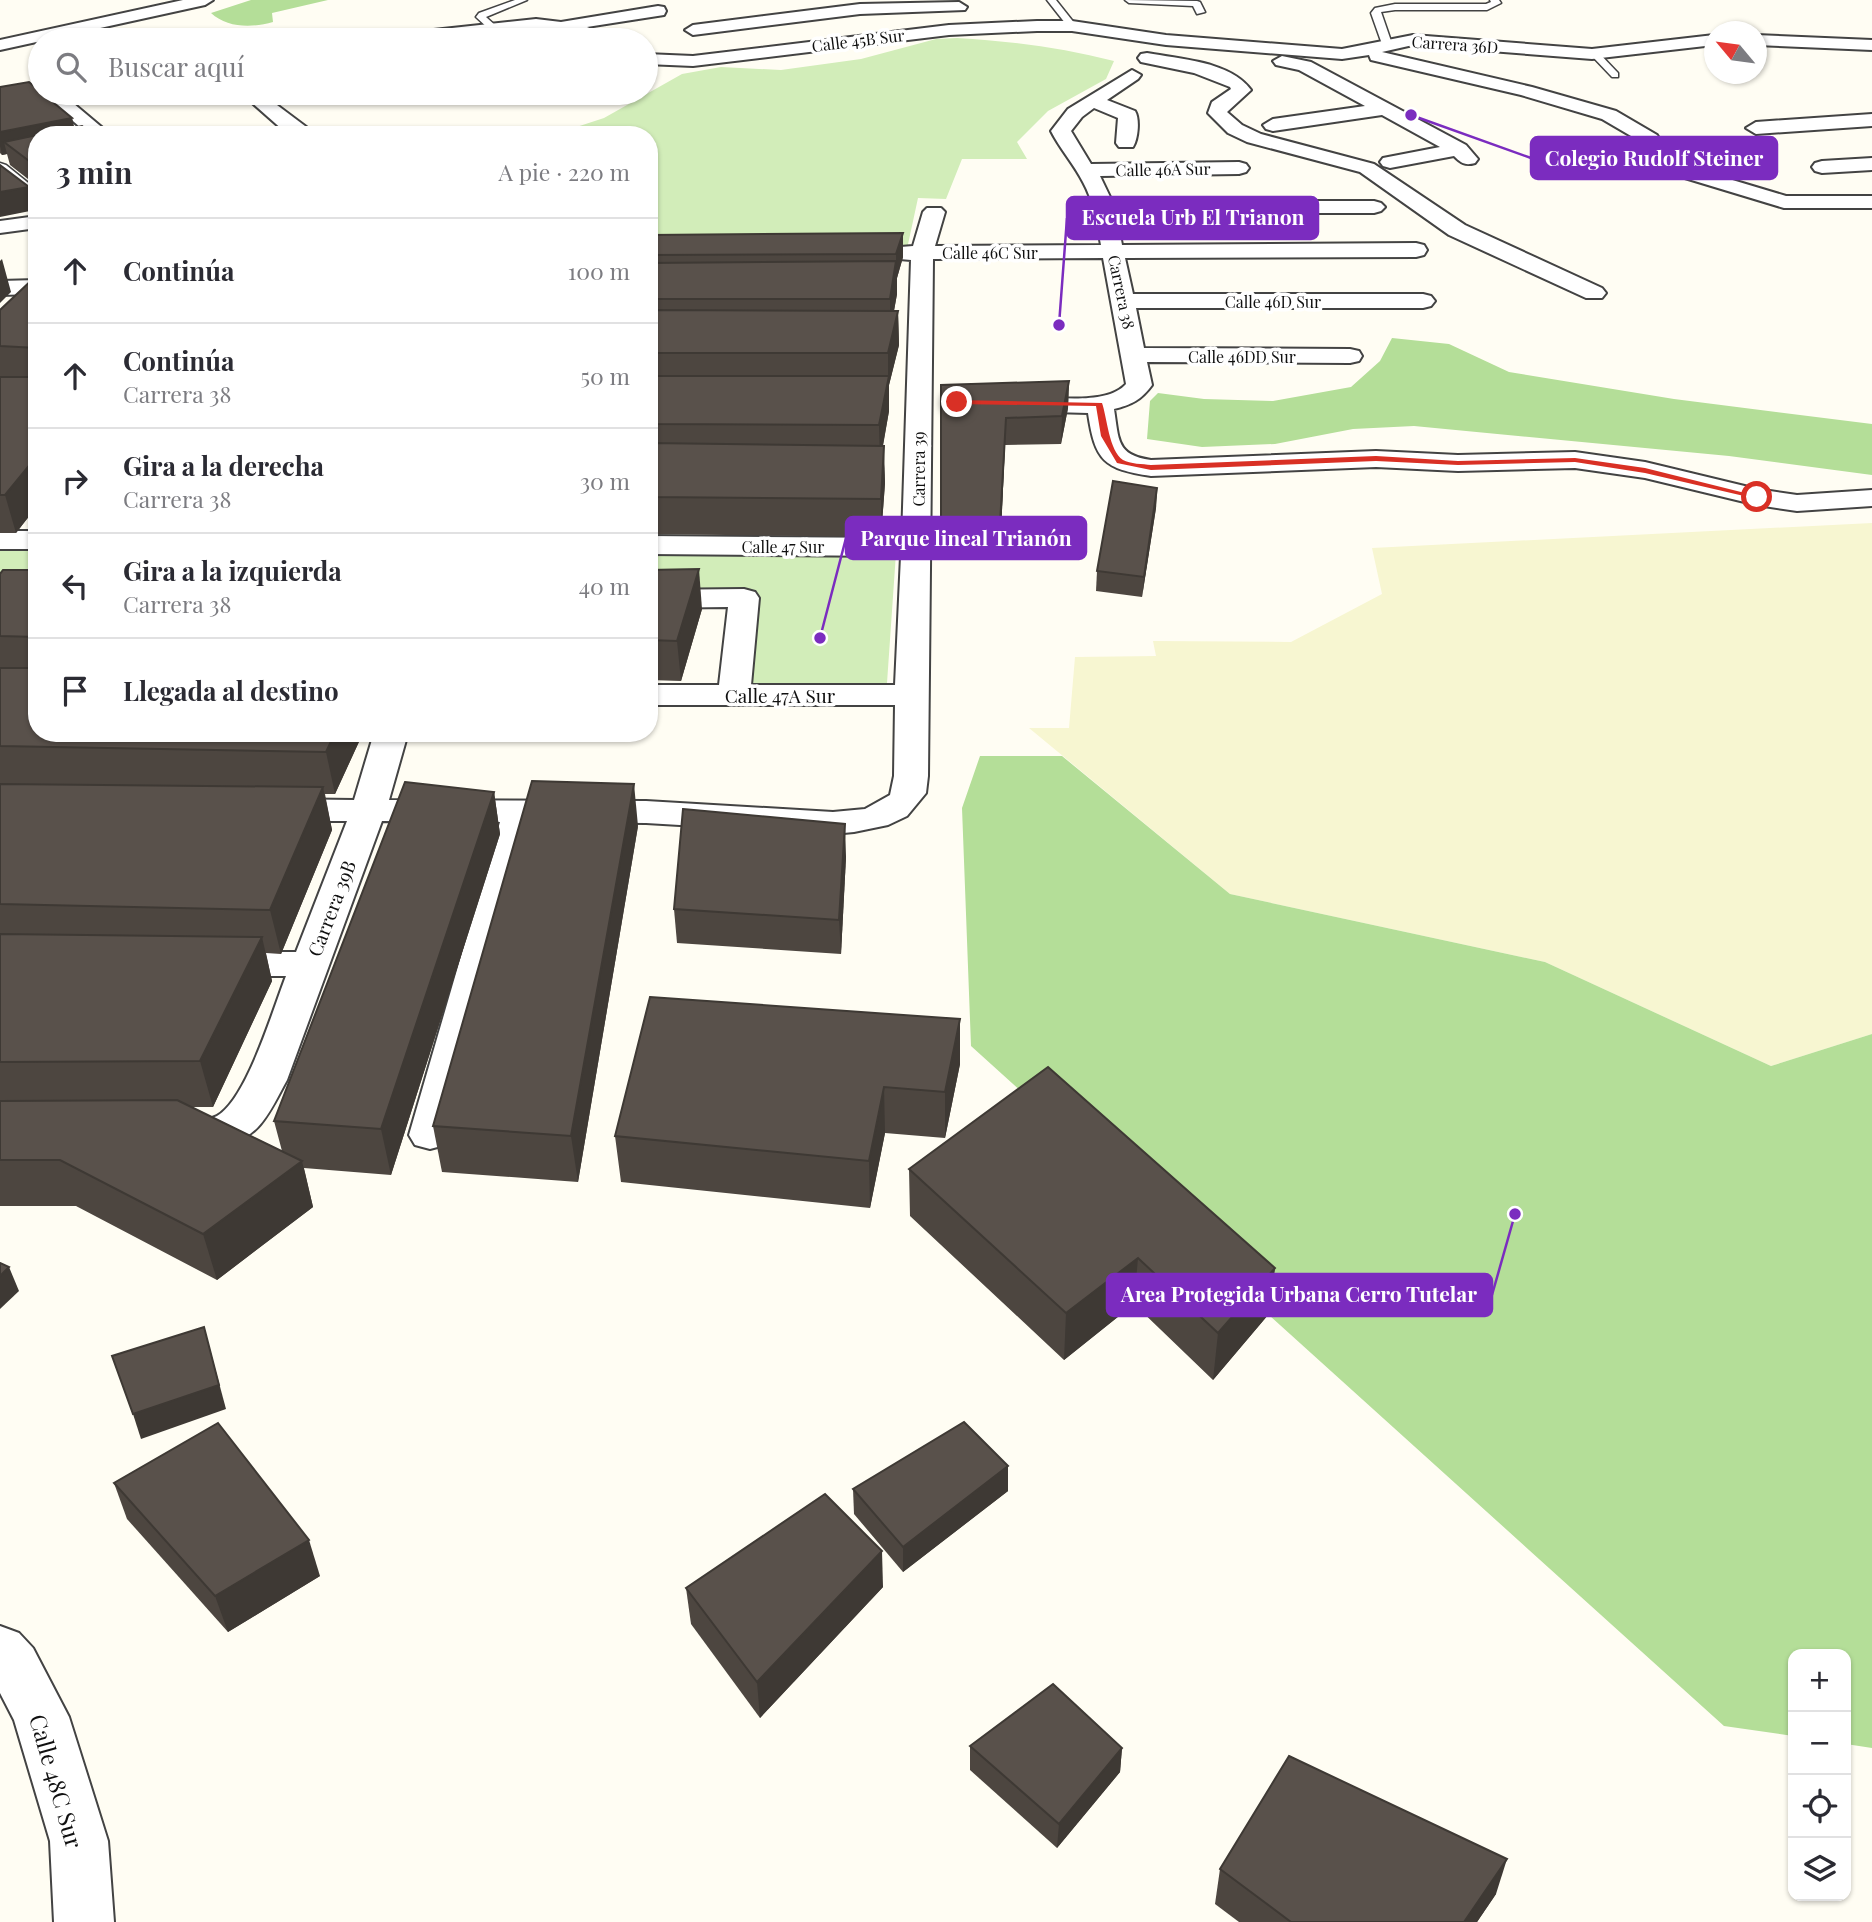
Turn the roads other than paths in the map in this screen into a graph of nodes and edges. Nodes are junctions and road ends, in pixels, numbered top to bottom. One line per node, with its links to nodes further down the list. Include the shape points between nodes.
1 (205, 0): 13 (street)
2 (523, 0): 14 (lane, via 482,15)
3 (634, 0): 9 (street)
4 (1051, 0): 11 (lane)
5 (1129, 0): 8 (lane, via 1198,4)
6 (1494, 0): 23 (lane, via 1497,3 1487,7 1374,8)
7 (973, 7): 9 (street)
8 (1200, 12)
9 (675, 21): 10 (street); 18 (street)
10 (562, 26): 15 (street); 16 (street)
11 (1072, 26): 12 (street, Calle 45B Sur); 19 (street, Carrera 36D)
12 (993, 27): 30 (street, Calle 45B Sur, via 693,61); 31 (street)
13 (77, 28)
14 (493, 28)
15 (521, 28)
16 (573, 28)
17 (28, 39): 24 (street)
18 (715, 40)
19 (1166, 40): 27 (street, Carrera 36D); 37 (street, via 1305,66)
20 (1704, 41): 29 (street, Carrera 36D)
21 (1767, 41): 22 (street)
22 (1776, 41): 25 (street); 32 (street)
23 (1387, 44): 27 (street, Carrera 36D); 29 (street, Carrera 36D, via 1433,41)
24 (0, 45)
25 (1872, 45)
26 (28, 52): 28 (street)
27 (1364, 53): 51 (street, via 1609,115 1650,139 1672,167 1752,194 1802,204)
28 (0, 54)
29 (1595, 54): 33 (lane)
30 (658, 60)
31 (1126, 60): 34 (street, Carrera 38); 67 (street, via 1231,80 1242,90 1219,106 1217,113 1235,130 1367,168 1457,230)
32 (1840, 61)
33 (1615, 75)
34 (1095, 102): 43 (street, via 1128,115); 49 (street, Carrera 38, via 1075,113 1061,131)
35 (60, 105): 40 (street)
36 (264, 105): 41 (street)
37 (1382, 109): 39 (street); 45 (street, via 1464,154)
38 (1872, 120): 42 (street)
39 (1273, 125)
40 (89, 126)
41 (290, 126)
42 (1756, 128)
43 (1126, 143)
44 (4, 162): 50 (street)
45 (1390, 162)
46 (1872, 164): 47 (street)
47 (1822, 167)
48 (1239, 168): 49 (street, Calle 46A Sur)
49 (1086, 170): 52 (street, Carrera 38)
50 (28, 189)
51 (1872, 202)
52 (1104, 207): 53 (street); 60 (street, Carrera 38)
53 (1374, 207)
54 (934, 212): 62 (street, Carrera 39)
55 (28, 223): 56 (street)
56 (0, 226)
57 (0, 239): 58 (street)
58 (28, 240)
59 (1416, 250): 60 (street, Calle 46C Sur)
60 (1113, 252): 62 (street, Calle 46C Sur); 68 (street, Carrera 38)
61 (881, 253): 62 (street, Calle 46C Sur)
62 (922, 253): 64 (street, Carrera 39)
63 (894, 285): 64 (street)
64 (921, 285): 73 (street, Carrera 39)
65 (28, 287): 66 (street)
66 (0, 288)
67 (1594, 293)
68 (1124, 301): 69 (street, Calle 46D Sur); 74 (street, Carrera 38)
69 (1423, 301)
70 (28, 303): 71 (street)
71 (18, 313)
72 (893, 339): 73 (street)
73 (920, 340): 82 (street, Carrera 39, via 918,403 906,475)
74 (1134, 355): 75 (street, Calle 46DD Sur); 77 (street, Carrera 38, via 1136,391 1130,397)
75 (1350, 356)
76 (996, 403): 77 (street, Carrera 38)
77 (1100, 404): 78 (street, via 1105,436 1115,455 1128,464 1164,468 1376,458 1458,463 1575,460 1797,503)
78 (1872, 498)
79 (28, 537): 80 (street)
80 (0, 540)
81 (658, 545): 82 (street, Calle 47 Sur)
82 (917, 547): 86 (street, Carrera 39)
83 (658, 599): 85 (street, via 744,598)
84 (658, 695): 85 (street, Calle 47A Sur)
85 (734, 695): 86 (street, Calle 47A Sur)
86 (911, 695): 90 (street, Carrera 39, via 909,792 895,809 879,817 789,821 646,812)
87 (388, 742): 89 (street, Carrera 39B)
88 (246, 810): 89 (street, Carrera 39)
89 (369, 810): 90 (street, Carrera 39); 92 (street, Carrera 39B)
90 (522, 811): 94 (street)
91 (188, 964): 92 (street)
92 (309, 964): 93 (street, Carrera 39B, via 251,1109 232,1128 209,1134)
93 (144, 1132)
94 (430, 1135)
95 (0, 1650): 96 (street, Calle 48C Sur, via 14,1665 45,1729 79,1841)
96 (84, 1922)

